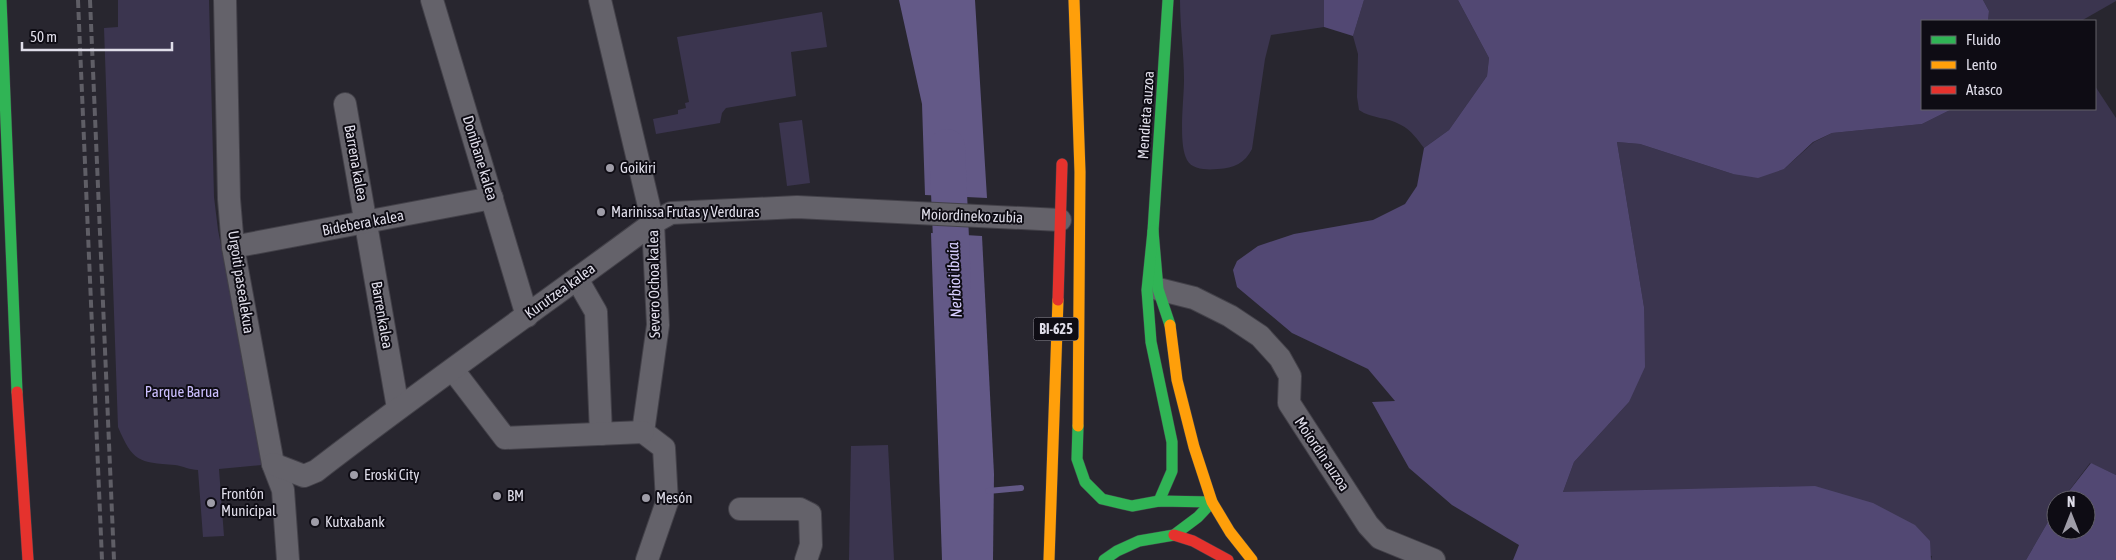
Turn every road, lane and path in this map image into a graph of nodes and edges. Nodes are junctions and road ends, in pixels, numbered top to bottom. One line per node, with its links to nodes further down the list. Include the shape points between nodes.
1 (1, 0): 31 (main road, via 17,391)
2 (225, 0): 17 (street, Urgoiti pasealekua)
3 (432, 0): 11 (street, Donibane kalea)
4 (600, 0): 15 (street, Severo Ochoa kalea)
5 (1070, 0): 8 (main road)
6 (1074, 0): 26 (main road, via 1081,138 1077,459 1085,482 1102,499 1132,506)
7 (1168, 0): 16 (main road, Mendieta auzoa)
8 (1066, 90)
9 (346, 104): 14 (street, Barrena kalea)
10 (1063, 150): 13 (main road, BI-625)
11 (492, 198): 14 (street, Bidebera kalea); 20 (street, Donibane kalea)
12 (884, 212): 13 (street, Moiordineko zubia); 15 (street, Kurutzea kalea, via 797,207 671,212)
13 (1060, 220): 34 (main road, BI-625)
14 (366, 222): 17 (street, Bidebera kalea); 22 (street, Barrenkalea)
15 (652, 223): 18 (street, Kurutzea kalea); 23 (street, Severo Ochoa kalea, via 658,324)
16 (1153, 232): 19 (main road); 26 (main road, via 1147,290 1151,342 1172,442 1172,471)
17 (233, 247): 25 (street, Urgoiti pasealekua)
18 (577, 279): 20 (street, Kurutzea kalea); 24 (street, via 596,312)
19 (1158, 289): 27 (main road, via 1169,321 1180,390 1194,447); 38 (street, Moiordin auzoa, via 1194,298 1260,336 1280,358 1290,376 1289,403 1299,421 1368,525 1380,538)
20 (527, 316): 21 (street, Kurutzea kalea)
21 (453, 370): 22 (street, Kurutzea kalea); 24 (street, via 505,438)
22 (398, 408): 25 (street, Kurutzea kalea, via 316,471 304,476)
23 (643, 432): 24 (street); 30 (street, via 664,448 667,502)
24 (602, 434)
25 (273, 464): 32 (street, Urgoiti pasealekua, via 282,490)
26 (1159, 501): 27 (main road)
27 (1212, 502): 29 (main road); 37 (main road)
28 (740, 509): 33 (street, via 800,509 810,514 811,545)
29 (1174, 534): 35 (main road, via 1139,541 1117,550); 36 (main road)
30 (650, 559)
31 (28, 560)
32 (288, 560)
33 (806, 560)
34 (1049, 560)
35 (1104, 560)
36 (1228, 560)
37 (1252, 560)
38 (1434, 560)

